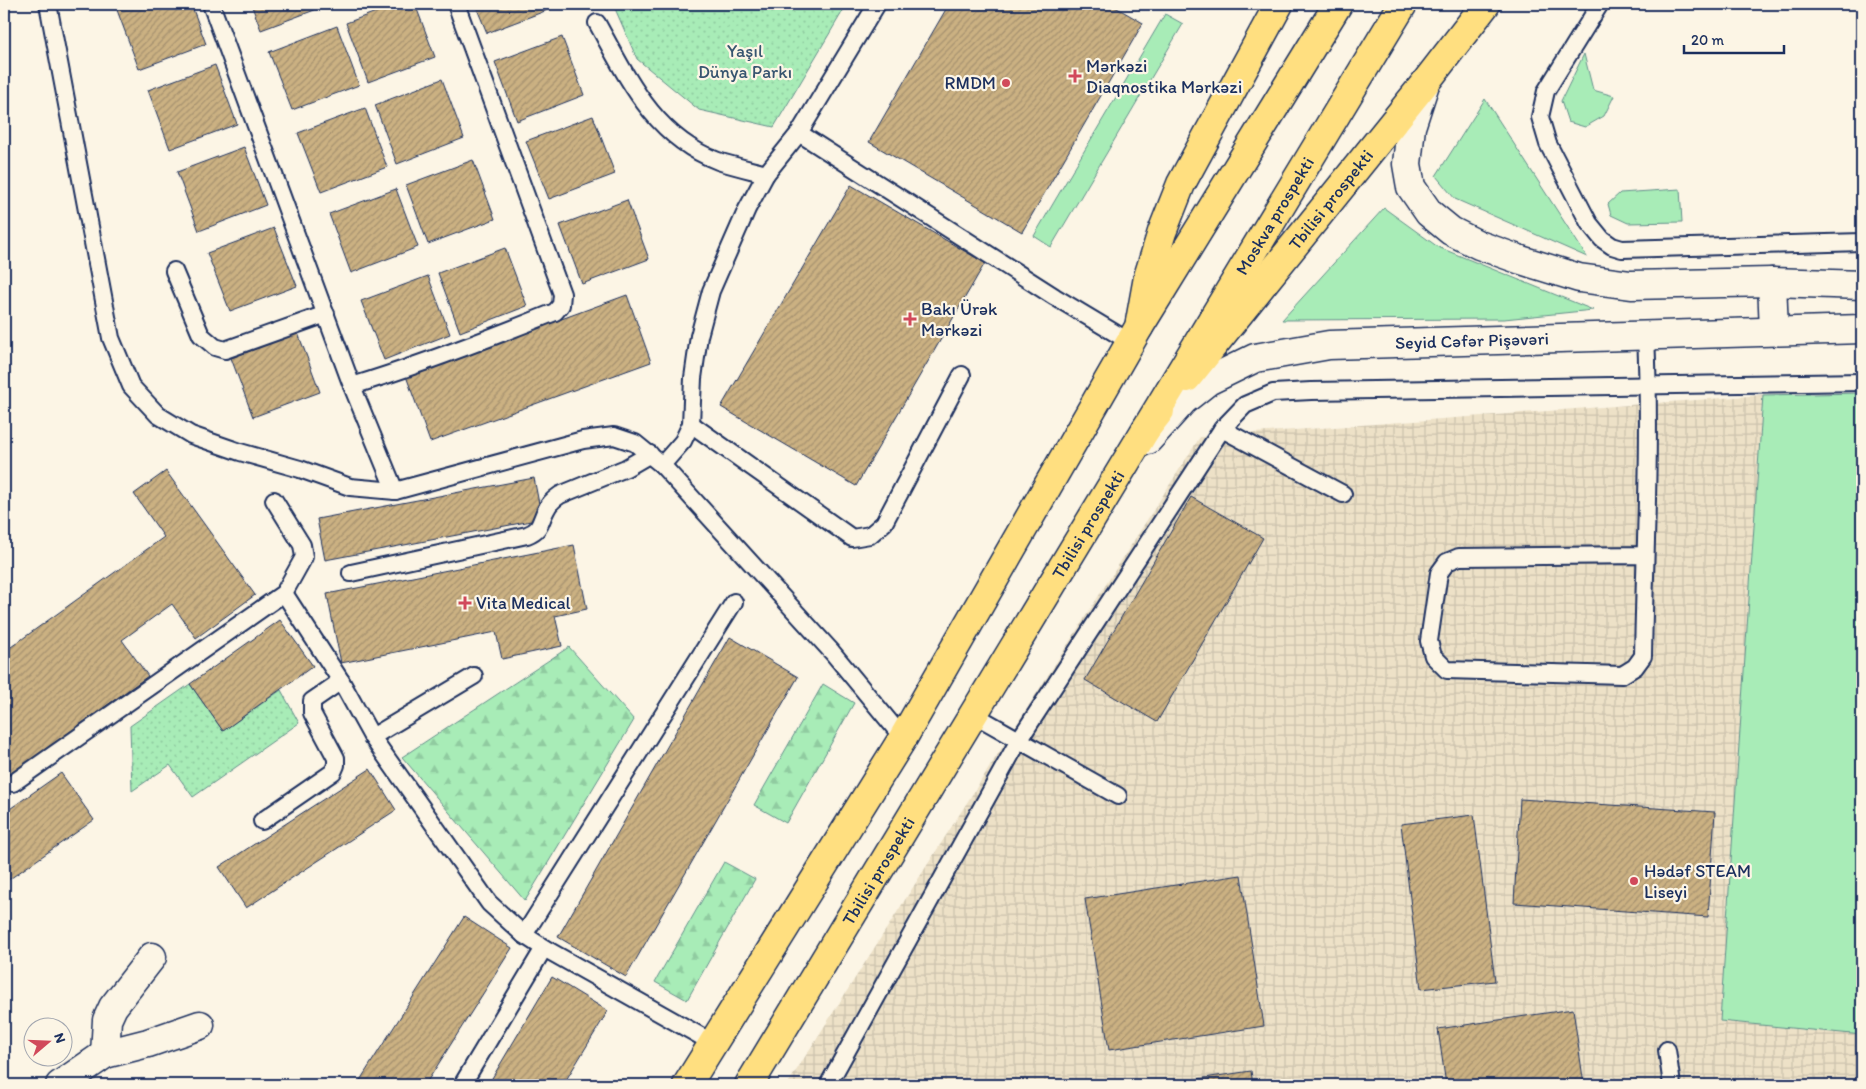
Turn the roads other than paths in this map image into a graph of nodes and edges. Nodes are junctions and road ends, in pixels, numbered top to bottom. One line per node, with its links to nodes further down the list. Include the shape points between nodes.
1 (48, 4): 33 (lane, via 111,338 131,386 158,415 191,435 350,487)
2 (211, 4): 18 (lane)
3 (456, 4): 26 (lane, via 562,294 561,305 555,312 470,346)
4 (877, 4): 12 (lane)
5 (1279, 4): 21 (main road, via 1182,184 1162,232)
6 (1338, 4): 21 (main road)
7 (1403, 4): 28 (main road, Moskva prospekti)
8 (1486, 4): 11 (main road, Tbilisi prospekti)
9 (1600, 4): 14 (lane, via 1546,91 1540,117 1548,144 1589,223 1602,240 1622,249)
10 (597, 23): 13 (lane, via 634,91 660,122 685,144 718,160)
11 (1425, 83): 16 (street, via 1411,127 1407,164 1411,187 1429,213 1451,231 1479,245 1579,278 1631,285); 28 (main road, Tbilisi prospekti)
12 (799, 133): 13 (lane); 21 (lane, via 1055,297)
13 (766, 174): 27 (lane, via 711,291 699,336)
14 (1862, 242)
15 (174, 270): 18 (lane, via 200,335 214,347 225,350)
16 (1772, 282): 17 (street); 20 (street)
17 (1862, 285)
18 (326, 314): 26 (lane)
19 (1862, 329): 20 (street, Seyid Cəfər Pişəvəri)
20 (1774, 331): 22 (street, Seyid Cəfər Pişəvəri)
21 (1134, 335): 44 (main road)
22 (1646, 336): 25 (lane); 32 (street, Seyid Cəfər Pişəvəri, via 1329,345 1255,358 1208,381 1184,400)
23 (962, 375): 27 (lane, via 884,523 870,535 852,538)
24 (1862, 382): 25 (lane)
25 (1648, 385): 29 (lane, via 1273,393 1245,405); 36 (lane)
26 (352, 386): 33 (lane)
27 (691, 424): 31 (lane, via 683,441)
28 (1146, 429): 32 (main road, Tbilisi prospekti)
29 (1222, 429): 34 (lane); 45 (lane)
30 (650, 454): 31 (lane); 33 (lane, via 635,443 614,436 583,440); 37 (lane, via 626,468 560,495 546,509 541,525 534,532)
31 (662, 465): 44 (lane, via 820,638)
32 (1123, 467): 42 (main road, Tbilisi prospekti)
33 (395, 490)
34 (1343, 494)
35 (274, 500): 38 (lane, via 302,545 304,557)
36 (1645, 555): 36 (lane, via 1643,656 1635,667 1622,674 1446,670 1433,656 1430,631 1439,573 1447,562 1459,557)
37 (351, 573)
38 (284, 593): 41 (lane); 46 (lane)
39 (734, 602): 49 (lane)
40 (474, 676): 43 (lane)
41 (341, 681): 43 (lane); 48 (lane, via 312,701 310,707 336,758 333,772)
42 (973, 714): 45 (lane); 59 (main road, Tbilisi prospekti)
43 (372, 737): 49 (lane, via 489,903)
44 (903, 738): 53 (main road)
45 (1019, 740): 47 (lane); 60 (lane)
46 (13, 783)
47 (1118, 796)
48 (262, 821)
49 (524, 935): 50 (lane)
50 (544, 948): 53 (lane); 57 (lane)
51 (152, 957): 55 (street, via 113,1007 107,1020)
52 (200, 1025): 55 (street)
53 (713, 1043): 58 (main road)
54 (1667, 1050): 61 (lane)
55 (105, 1054): 56 (street)
56 (60, 1085)
57 (462, 1085)
58 (687, 1085)
59 (749, 1085)
60 (828, 1085)
61 (1672, 1085)

